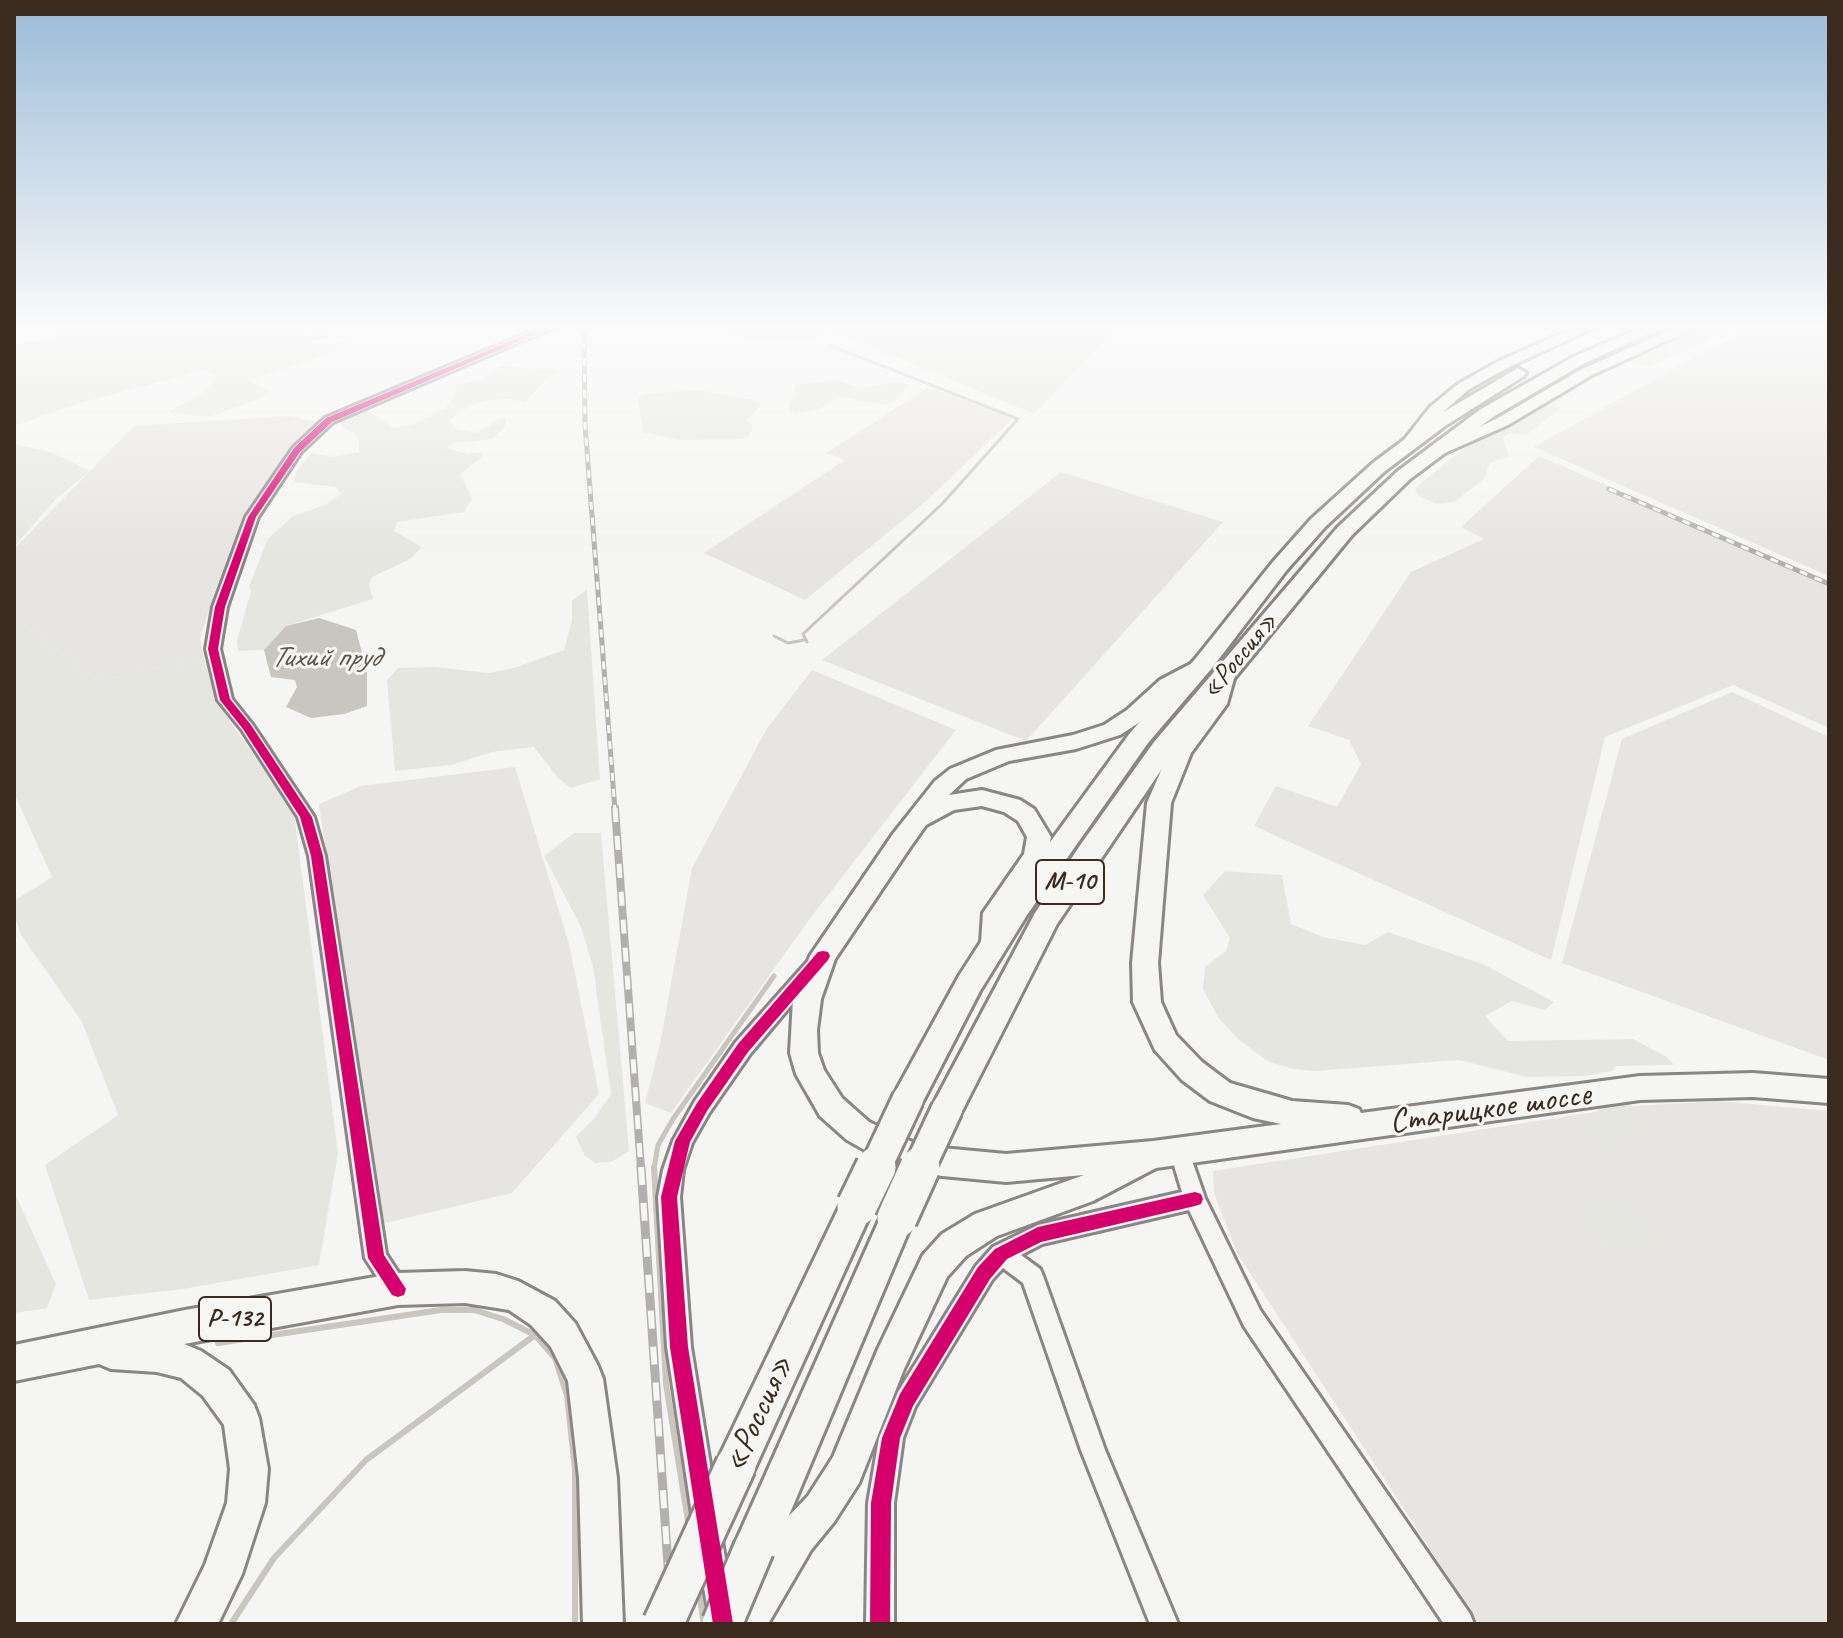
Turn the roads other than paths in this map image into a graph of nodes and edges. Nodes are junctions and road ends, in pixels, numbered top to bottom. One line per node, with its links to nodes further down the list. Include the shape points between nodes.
1 (371, 402): 17 (street, via 329,420 297,450 252,517 220,607 213,649 225,700 256,740 310,830 376,1258)
2 (1445, 402): 6 (main road)
3 (1470, 402): 6 (highway, «Россия» / М-10)
4 (1504, 402): 7 (highway, «Россия» / М-10)
5 (1535, 402): 7 (main road)
6 (1408, 445): 8 (highway, «Россия» / М-10, via 1318,523)
7 (1432, 453): 8 (highway, «Россия» / М-10, via 1345,531)
8 (1214, 669): 9 (main road, via 1168,685 1112,730 1004,755 958,774); 10 (highway, «Россия» / М-10, via 1139,738); 13 (main road, via 1216,704 1180,752 1159,803 1145,963 1147,1002 1157,1030 1207,1083 1253,1105 1316,1117); 20 (highway, «Россия» / М-10, bridge, via 1045,920 947,1109 897,1218)
9 (902, 840): 10 (main road, via 934,811 955,801 992,800 1026,815 1036,829 1038,848 996,913); 11 (main road, Старицкое шоссе)
10 (994, 943): 23 (highway, «Россия» / М-10, bridge, via 908,1099)
11 (823, 956): 14 (main road, Старицкое шоссе, via 807,999 804,1053 821,1093 858,1131 921,1160 985,1168); 24 (street, via 743,1048 702,1107 683,1141 669,1197 679,1347)
12 (1829, 1091): 13 (main road, Старицкое шоссе, via 1753,1085 1640,1088)
13 (1435, 1118): 14 (main road, Старицкое шоссе)
14 (1167, 1154): 15 (street); 20 (main road, via 1082,1191 1000,1218 945,1255 919,1294 846,1470)
15 (1195, 1199): 16 (street, via 1038,1235); 28 (street, via 1252,1318)
16 (1001, 1254): 26 (street, via 942,1338 891,1438 884,1465); 27 (street, via 1032,1276 1093,1450)
17 (398, 1289): 18 (main road, Р-132); 22 (main road, via 465,1287 509,1293 543,1313 572,1348 585,1379 595,1447)
18 (62, 1355): 19 (main road, Р-132); 21 (main road, via 157,1355 189,1363 226,1394 241,1418 249,1469 246,1503 222,1574)
19 (14, 1363)
20 (766, 1557): 24 (highway, «Россия» / М-10, bridge); 25 (main road)
21 (196, 1624)
22 (603, 1624)
23 (663, 1624)
24 (722, 1624)
25 (745, 1624)
26 (880, 1624)
27 (1164, 1624)
28 (1460, 1624)

